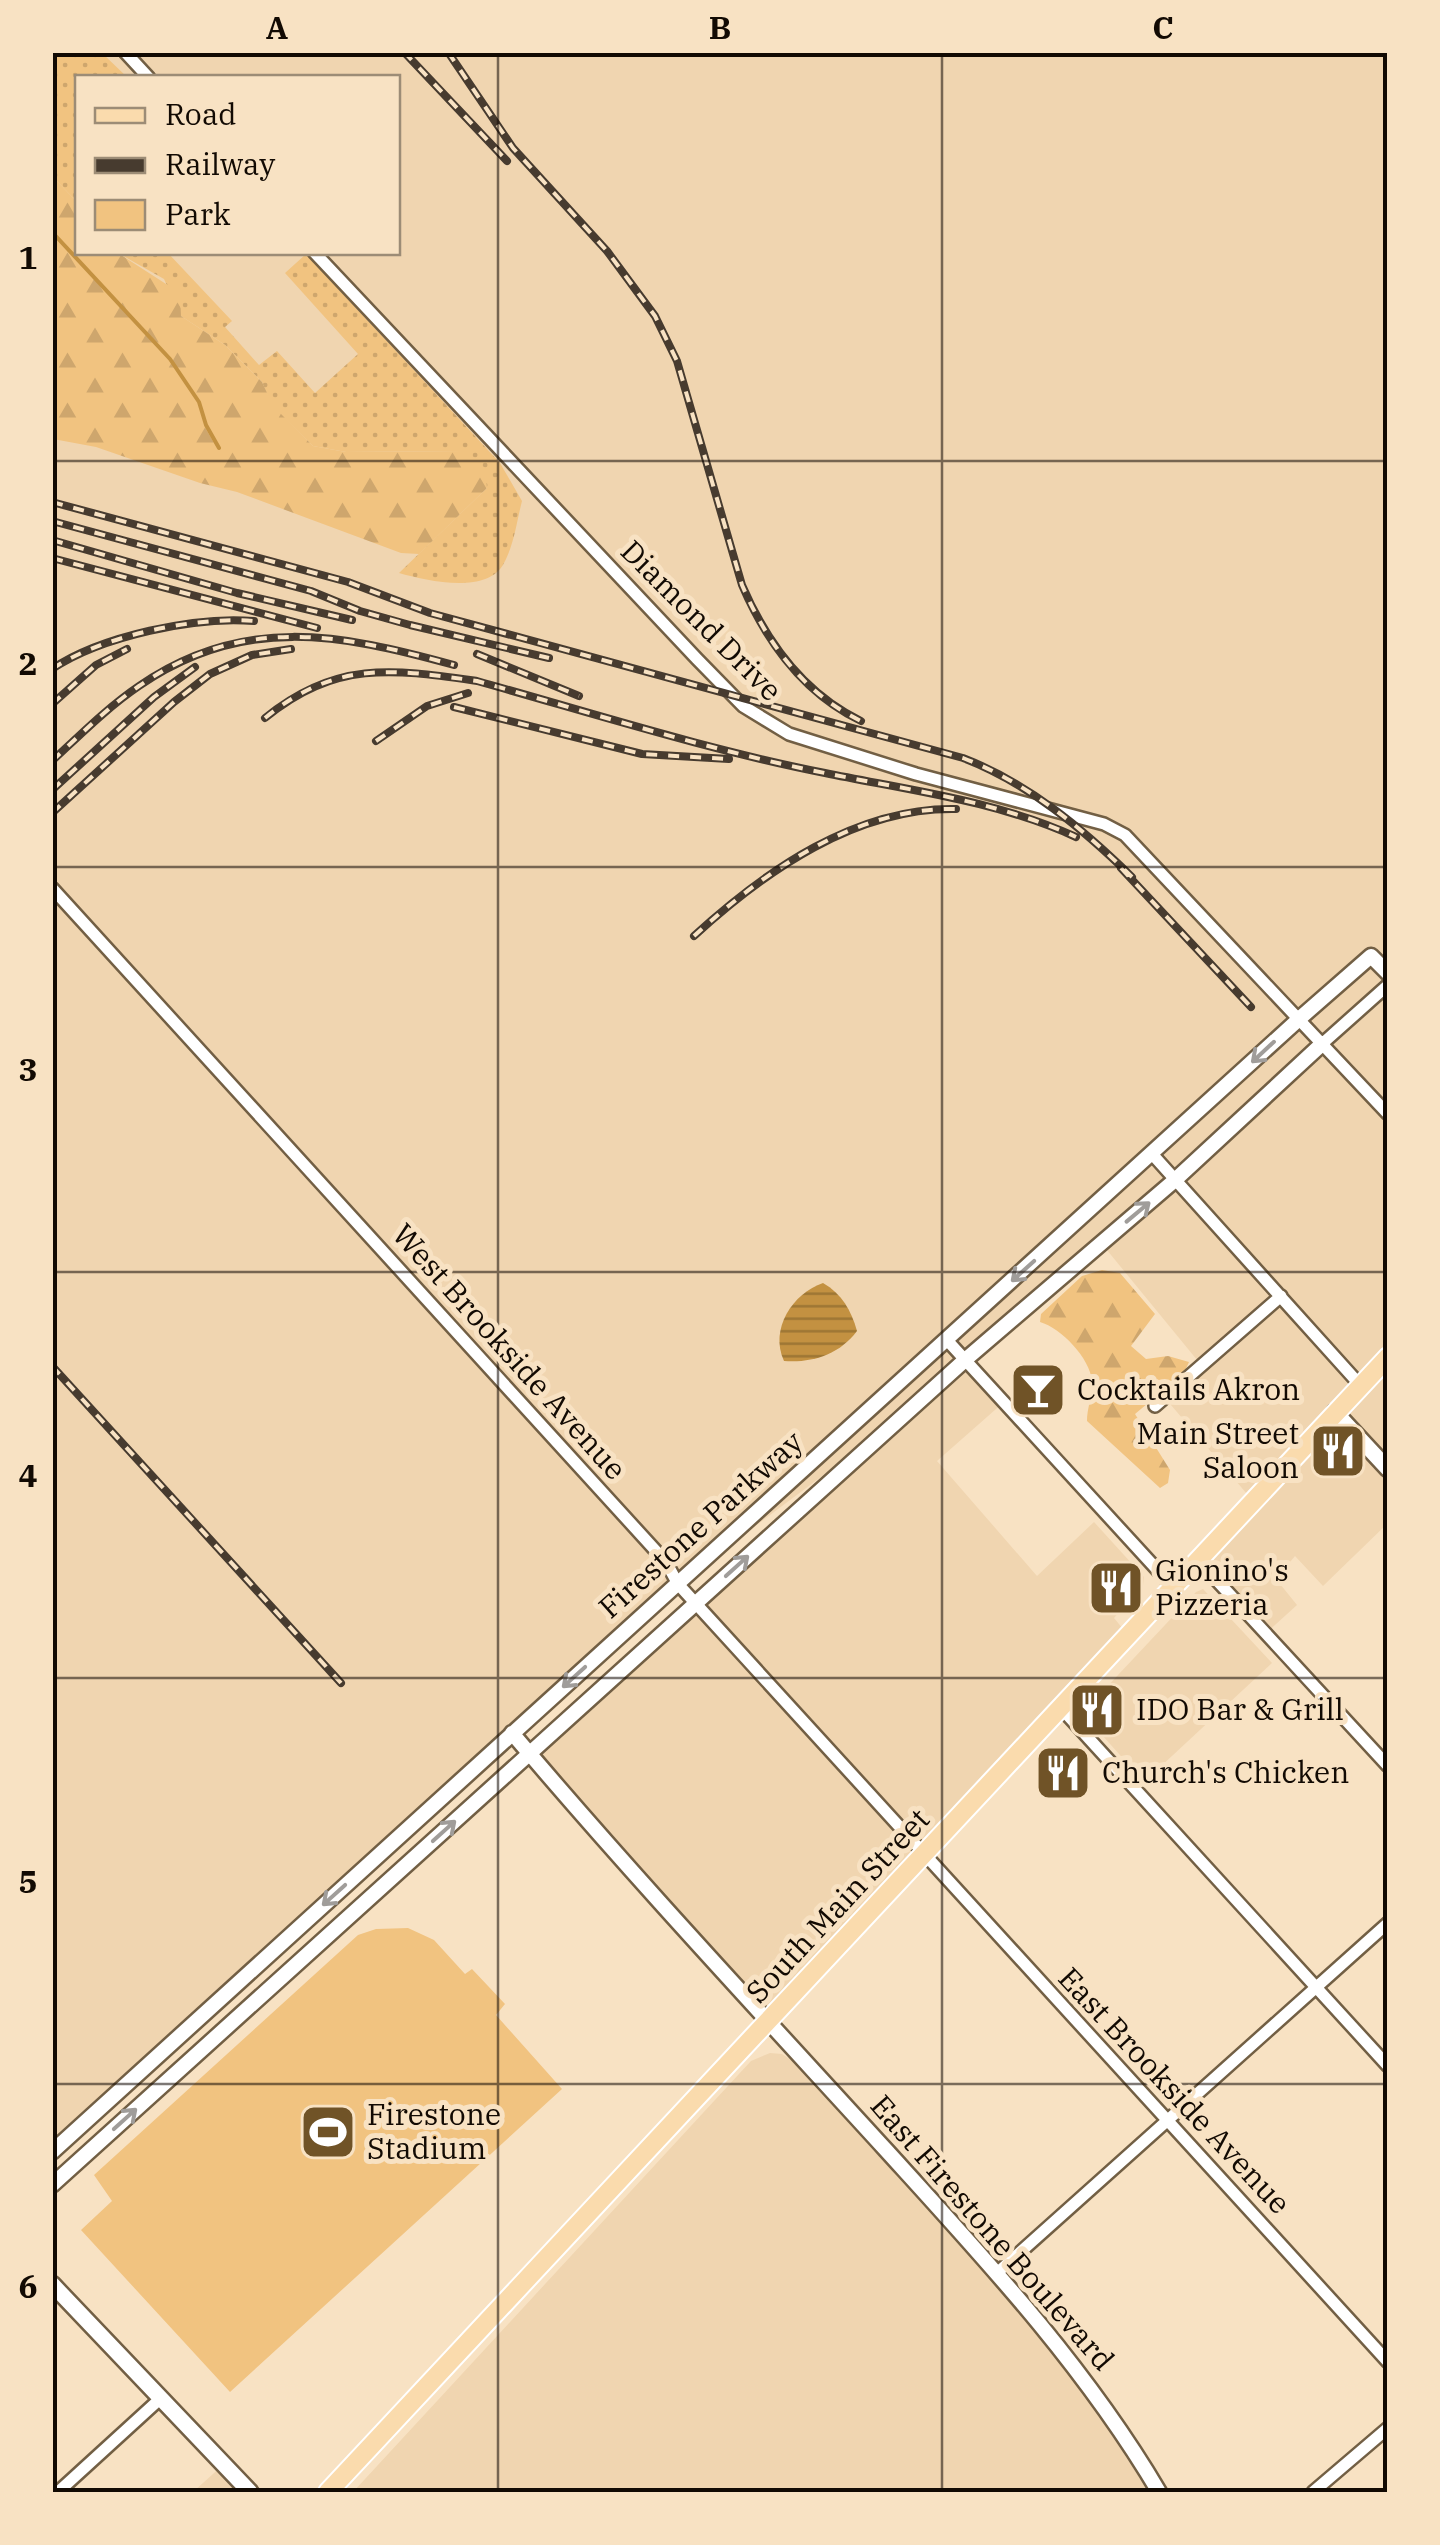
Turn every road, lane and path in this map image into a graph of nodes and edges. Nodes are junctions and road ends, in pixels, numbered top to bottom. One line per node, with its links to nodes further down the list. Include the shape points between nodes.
1 (125, 52): 2 (street)
2 (146, 75)
3 (317, 255): 7 (street, Diamond Drive, via 754,716 811,743 1104,824 1135,843)
4 (52, 888): 21 (street, West Brookside Avenue, via 666,1562)
5 (1388, 973): 7 (street, Firestone Parkway, via 1371,956)
6 (1388, 985): 8 (street, Firestone Parkway)
7 (1299, 1018): 8 (street, Diamond Drive); 10 (street, Firestone Parkway, one-way to 10)
8 (1324, 1043): 9 (street, Diamond Drive); 11 (street, Firestone Parkway)
9 (1388, 1114)
10 (1152, 1155): 11 (street); 13 (street, Firestone Parkway, one-way to 13)
11 (1175, 1180): 12 (street); 15 (street, Firestone Parkway, one-way to 11)
12 (1281, 1296): 16 (street); 17 (street)
13 (946, 1339): 15 (street); 21 (street, Firestone Parkway)
14 (1388, 1357): 16 (main road, South Main Street)
15 (965, 1360): 22 (street); 23 (street, Firestone Parkway, one-way to 15)
16 (1361, 1386): 18 (main road, South Main Street)
17 (1156, 1406)
18 (1335, 1412): 19 (main road); 20 (main road, South Main Street)
19 (1388, 1469)
20 (1198, 1560): 22 (main road, South Main Street); 27 (street)
21 (678, 1584): 23 (street, West Brookside Avenue); 25 (street, Firestone Parkway, one-way to 25)
22 (1173, 1587): 24 (main road, South Main Street)
23 (695, 1604): 26 (street, Firestone Parkway); 28 (street, West Brookside Avenue)
24 (1061, 1708): 28 (main road, South Main Street); 30 (street)
25 (512, 1733): 26 (street, East Firestone Boulevard); 34 (street, Firestone Parkway, one-way to 34)
26 (530, 1754): 31 (street, East Firestone Boulevard); 35 (street, Firestone Parkway, one-way to 26)
27 (1388, 1766)
28 (922, 1855): 31 (main road, South Main Street); 33 (street, East Brookside Avenue)
29 (1388, 1923): 30 (street)
30 (1316, 1988): 32 (street); 33 (street)
31 (767, 2022): 36 (street, East Firestone Boulevard); 43 (main road, South Main Street)
32 (1388, 2066)
33 (1169, 2122): 36 (street); 38 (street, East Brookside Avenue)
34 (52, 2152)
35 (52, 2185)
36 (997, 2273): 44 (street, East Firestone Boulevard, via 1074,2363)
37 (52, 2284): 39 (main road)
38 (1388, 2362)
39 (162, 2398): 41 (street); 42 (main road)
40 (1388, 2428): 45 (street)
41 (58, 2492)
42 (250, 2492)
43 (328, 2492)
44 (1159, 2492)
45 (1313, 2492)

